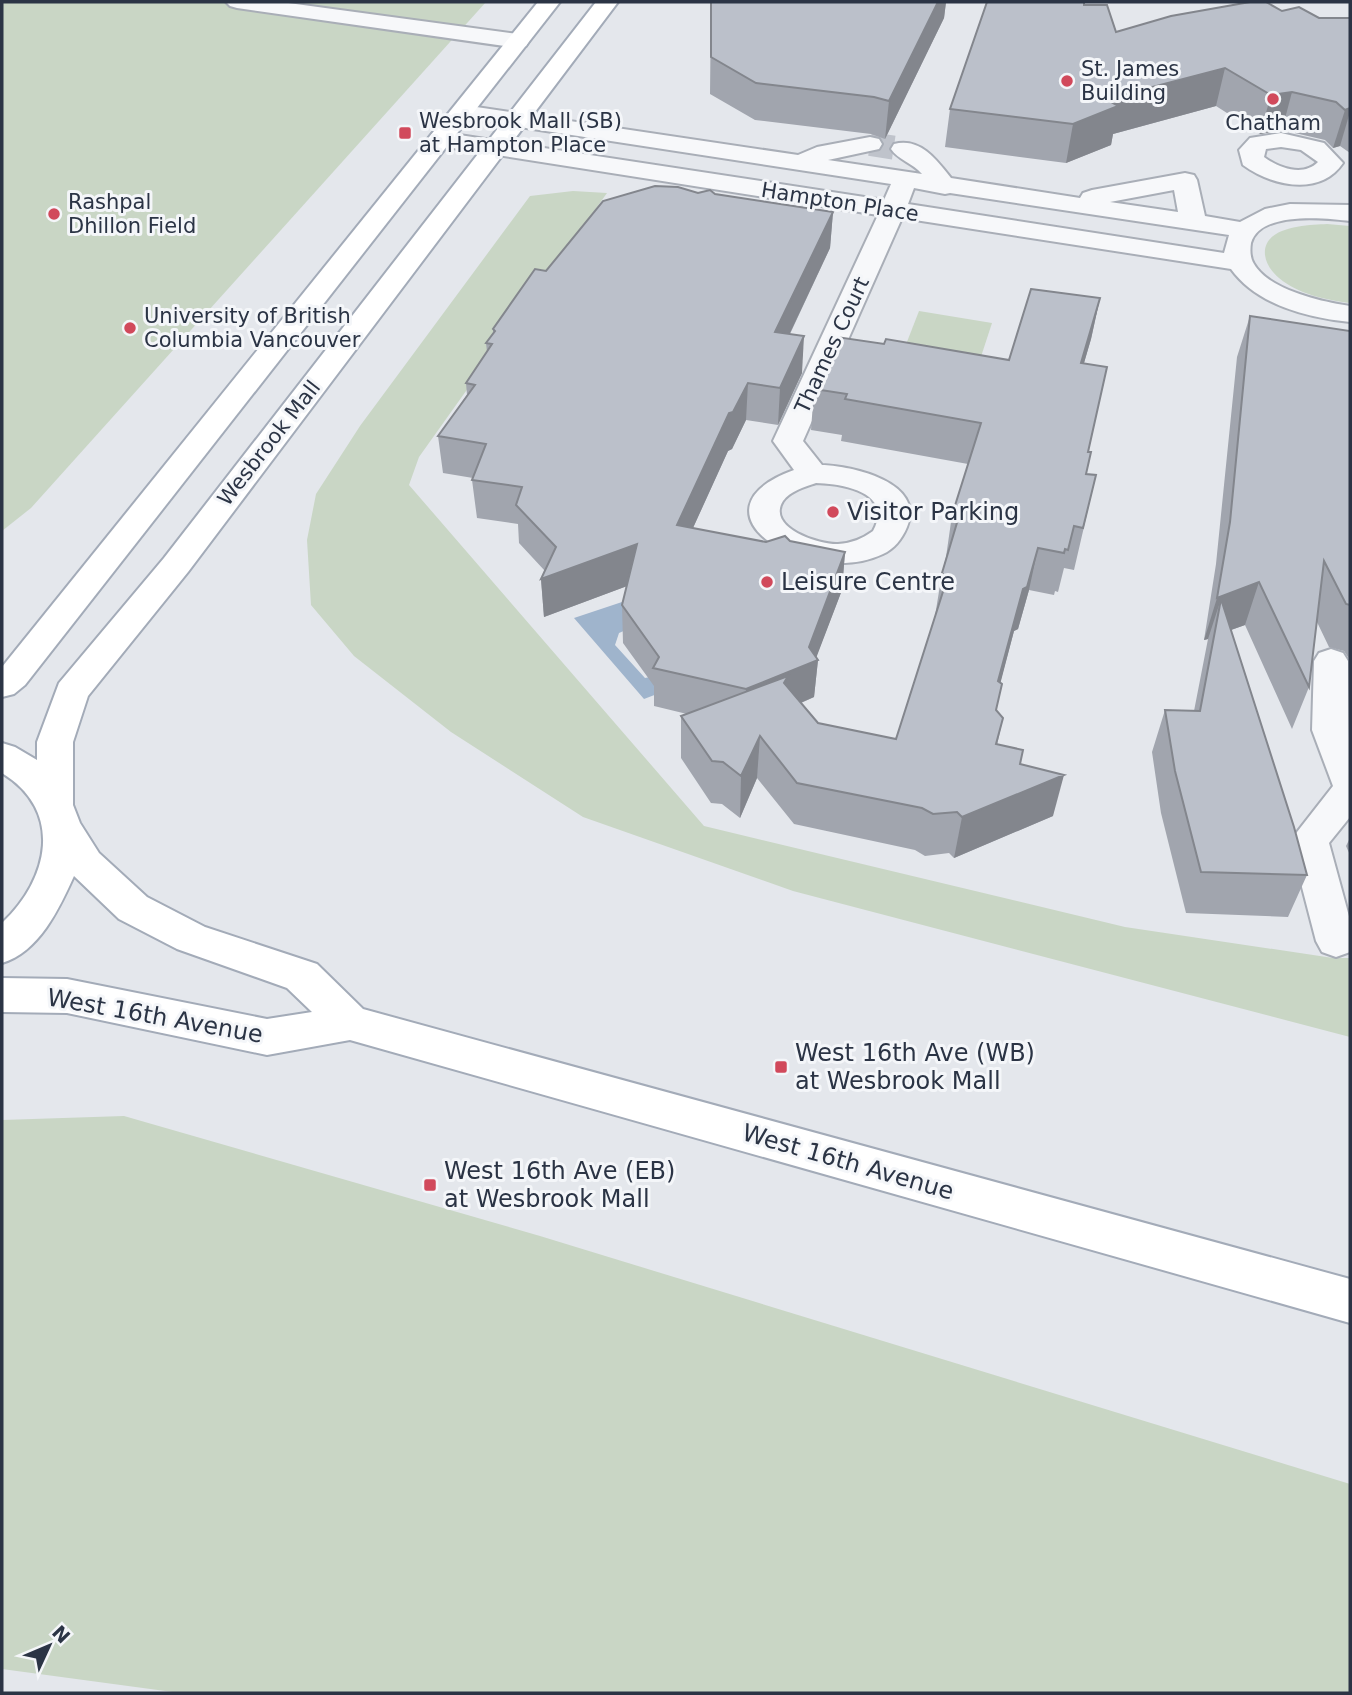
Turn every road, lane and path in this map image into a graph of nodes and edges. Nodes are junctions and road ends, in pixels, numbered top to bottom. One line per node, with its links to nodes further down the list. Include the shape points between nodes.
1 (237, 2): 4 (street)
2 (549, 2): 4 (main road)
3 (607, 2): 6 (main road, Wesbrook Mall)
4 (518, 41): 5 (main road)
5 (463, 112): 6 (street, Hampton Place); 7 (main road)
6 (507, 134): 7 (street, Hampton Place); 10 (street, Hampton Place); 16 (street, Hampton Place); 28 (main road, Wesbrook Mall, via 176,565 71,692 55,742)
7 (440, 139): 24 (main road, via 125,538)
8 (870, 144): 10 (street, via 825,152)
9 (903, 149): 13 (street, via 922,158)
10 (798, 164): 12 (street, Hampton Place)
11 (1298, 177): 15 (street)
12 (904, 181): 13 (street, Hampton Place); 16 (street)
13 (945, 187): 14 (street, Hampton Place)
14 (1064, 204): 18 (street, Hampton Place); 18 (street, via 1185,180)
15 (1310, 210): 17 (street); 19 (street, via 1282,213)
16 (893, 211): 20 (street, Hampton Place); 22 (street, Thames Court, via 788,441)
17 (1350, 214)
18 (1193, 223): 19 (street, Hampton Place)
19 (1244, 230): 20 (street, via 1236,246)
20 (1240, 263): 21 (street, via 1254,280 1278,295)
21 (1350, 314)
22 (813, 474)
23 (1331, 661): 26 (street, via 1330,730)
24 (2, 685)
25 (2, 756): 28 (main road, West 16th Avenue, via 41,781)
26 (1350, 783)
27 (1350, 791): 29 (street, via 1309,841)
28 (60, 816): 30 (main road, Wesbrook Mall, via 61,862 51,888 35,913); 32 (main road, West 16th Avenue, via 85,863 134,908 191,938 302,976)
29 (1336, 941)
30 (2, 947)
31 (2, 995): 32 (main road, West 16th Avenue, via 67,996 267,1037)
32 (349, 1023): 33 (main road, West 16th Avenue)
33 (1349, 1300)

